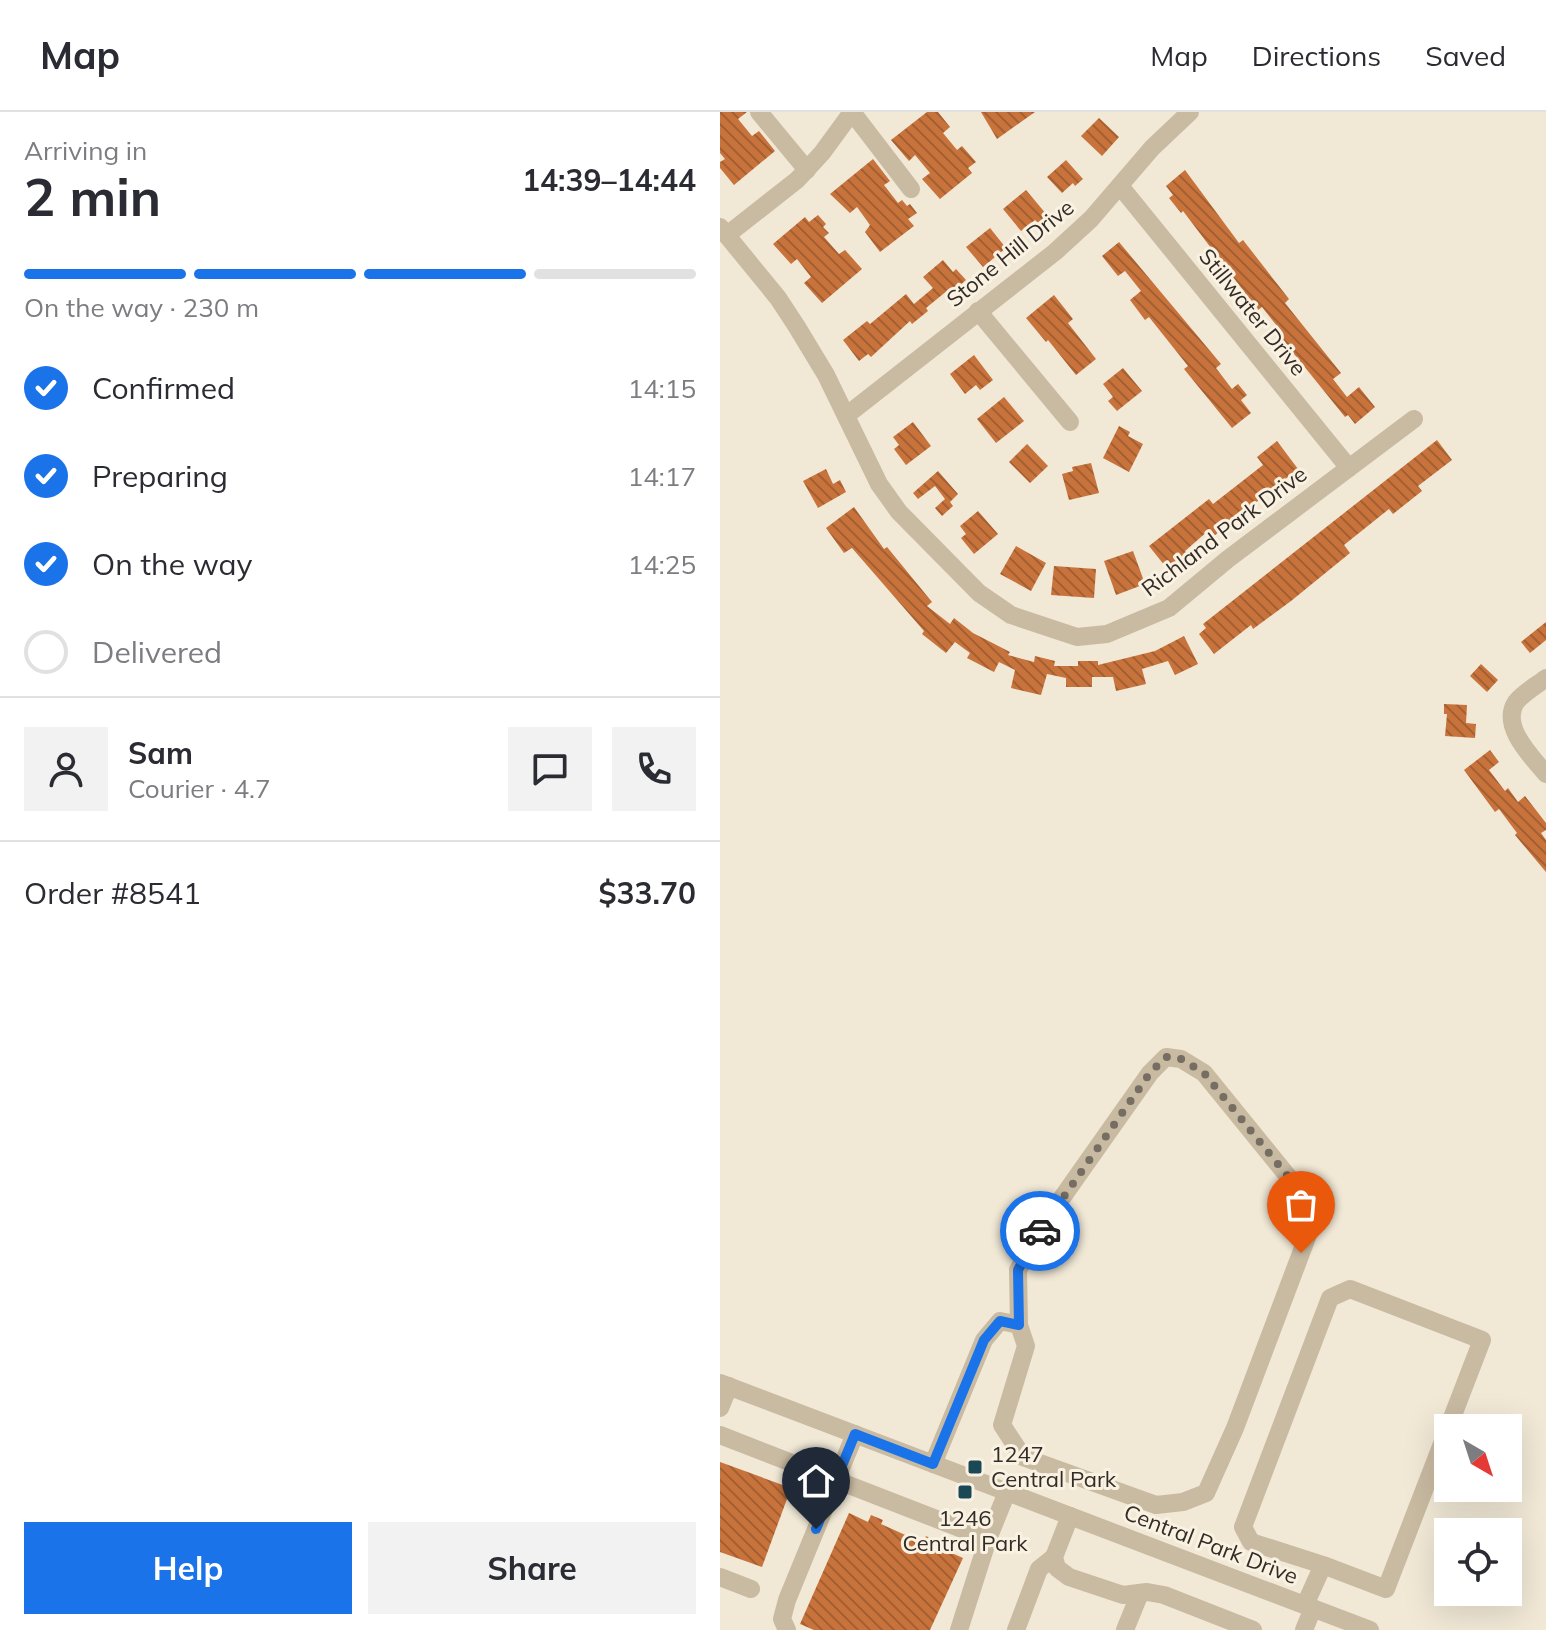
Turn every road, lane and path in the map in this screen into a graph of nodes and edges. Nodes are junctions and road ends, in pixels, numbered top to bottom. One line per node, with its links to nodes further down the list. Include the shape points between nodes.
1 (759, 112): 4 (street)
2 (852, 112): 4 (street); 6 (street)
3 (1190, 112): 5 (street, Stone Hill Drive)
4 (807, 170): 7 (street)
5 (1120, 186): 8 (street, Stone Hill Drive, via 1055,252); 12 (street, Stillwater Drive)
6 (911, 189)
7 (724, 231): 9 (street, Richland Park Drive, via 778,298)
8 (978, 311): 9 (street, Stone Hill Drive); 11 (street)
9 (847, 415): 12 (street, Richland Park Drive, via 879,484 951,568 1011,615 1077,637 1107,634 1169,608)
10 (1414, 419): 12 (street, Richland Park Drive)
11 (1070, 422)
12 (1349, 468)
13 (1546, 678): 14 (street, via 1515,703 1512,721 1521,743)
14 (1546, 774)
15 (1019, 1325): 15 (street, via 1018,1270 1047,1219 1150,1073 1166,1057 1204,1073 1303,1195 1309,1213 1309,1232 1206,1493 1156,1505 1023,1457 1002,1425 1026,1346); 20 (street, via 1000,1321 984,1340)
16 (724, 1384): 17 (street); 18 (street, Central Park Drive)
17 (720, 1408)
18 (855, 1434): 20 (street, Central Park Drive); 21 (street)
19 (720, 1435): 21 (street)
20 (933, 1464): 22 (street, Central Park Drive)
21 (836, 1481): 24 (street); 31 (street, via 787,1600 782,1619)
22 (1007, 1492): 23 (street, Central Park Drive); 24 (street)
23 (1070, 1516): 25 (street); 30 (street, Central Park Drive)
24 (988, 1539): 32 (street)
25 (1054, 1557): 29 (street, via 1057,1568 1069,1577 1123,1595); 33 (street, via 1039,1569)
26 (1323, 1565): 26 (street, via 1386,1589 1482,1340 1350,1289 1330,1298 1243,1527 1251,1542); 30 (street)
27 (720, 1577): 28 (street)
28 (751, 1589)
29 (1140, 1593): 34 (street); 35 (street, via 1164,1595)
30 (1309, 1607): 36 (street); 37 (street, Central Park Drive)
31 (787, 1630)
32 (959, 1630)
33 (1016, 1630)
34 (1125, 1630)
35 (1253, 1630)
36 (1304, 1630)
37 (1370, 1630)

